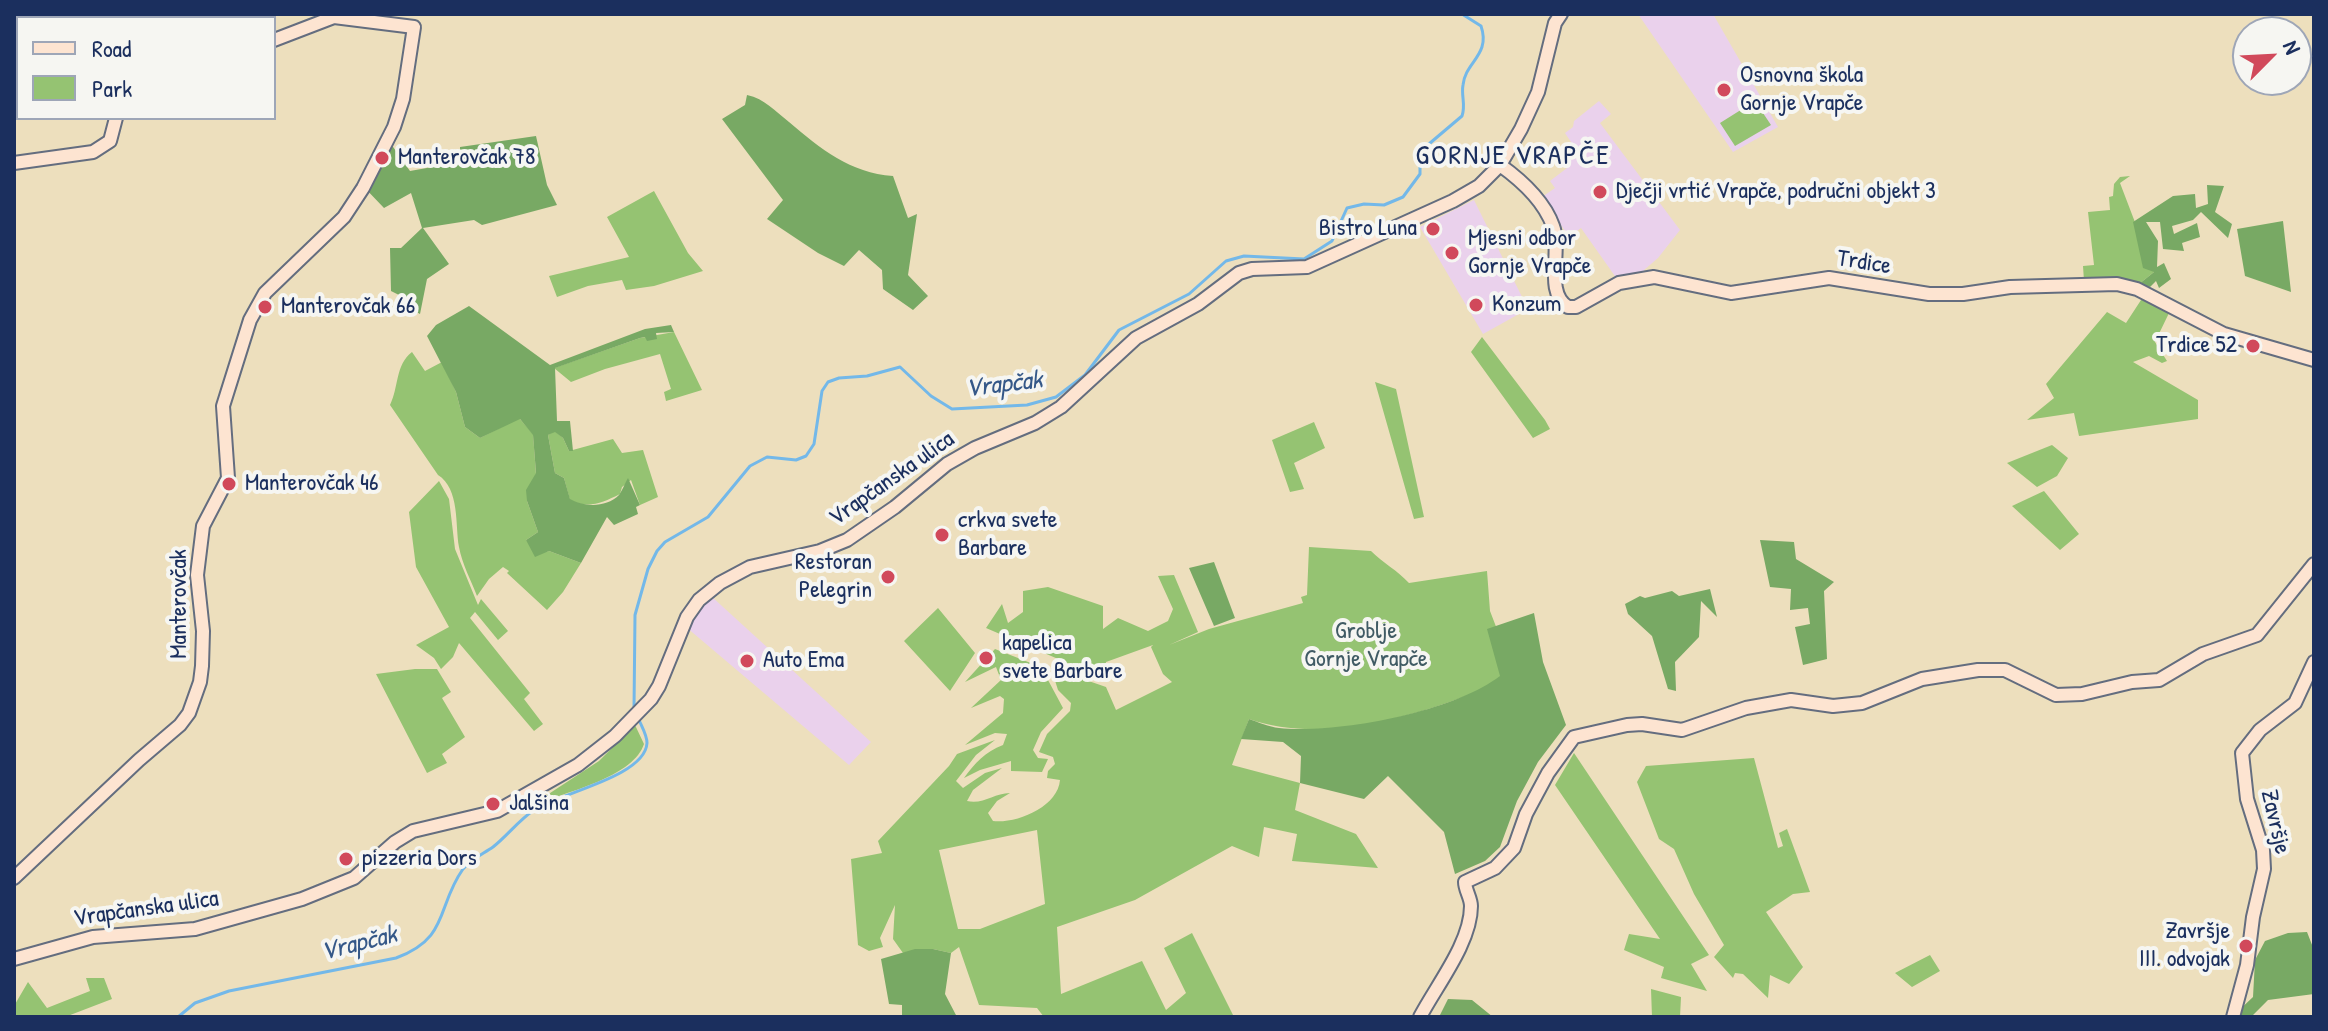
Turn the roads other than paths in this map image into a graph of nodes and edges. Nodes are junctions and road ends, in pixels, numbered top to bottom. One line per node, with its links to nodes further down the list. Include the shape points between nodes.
1 (1561, 14): 5 (street, Vrapčanska ulica, via 1538,92)
2 (276, 39): 9 (street, Manterovčak, via 334,17 414,27 403,99 394,127 344,217 265,293 250,320 223,406 228,478 203,526 197,575 202,666 189,713)
3 (115, 120): 4 (street, via 110,141 93,152)
4 (14, 163)
5 (1500, 165): 6 (street, Trdice, via 1522,182 1549,218 1557,240 1556,291 1568,307 1619,283 1654,277 1731,293 1829,278 1929,294 2117,284 2224,334); 10 (street, Vrapčanska ulica, via 1465,196 1307,267 1239,273 1198,304 1136,338 1061,407 947,464 847,540 758,565 720,583 687,617 659,686 635,716 589,759 521,799 497,811 413,831 344,884 217,924 176,933 93,937)
6 (2314, 360)
7 (2314, 564): 11 (street, via 2257,635 2203,654 2159,680 2069,696 2045,691 2005,670 1978,670 1922,679 1862,703 1833,706 1791,700 1746,708 1682,730 1642,724 1574,737 1548,773 1514,848 1495,868 1465,882 1471,907 1464,935)
8 (2314, 662): 12 (street, Završje, via 2295,703 2260,730 2242,753 2264,869)
9 (14, 878)
10 (14, 959)
11 (1420, 1017)
12 (2233, 1017)

